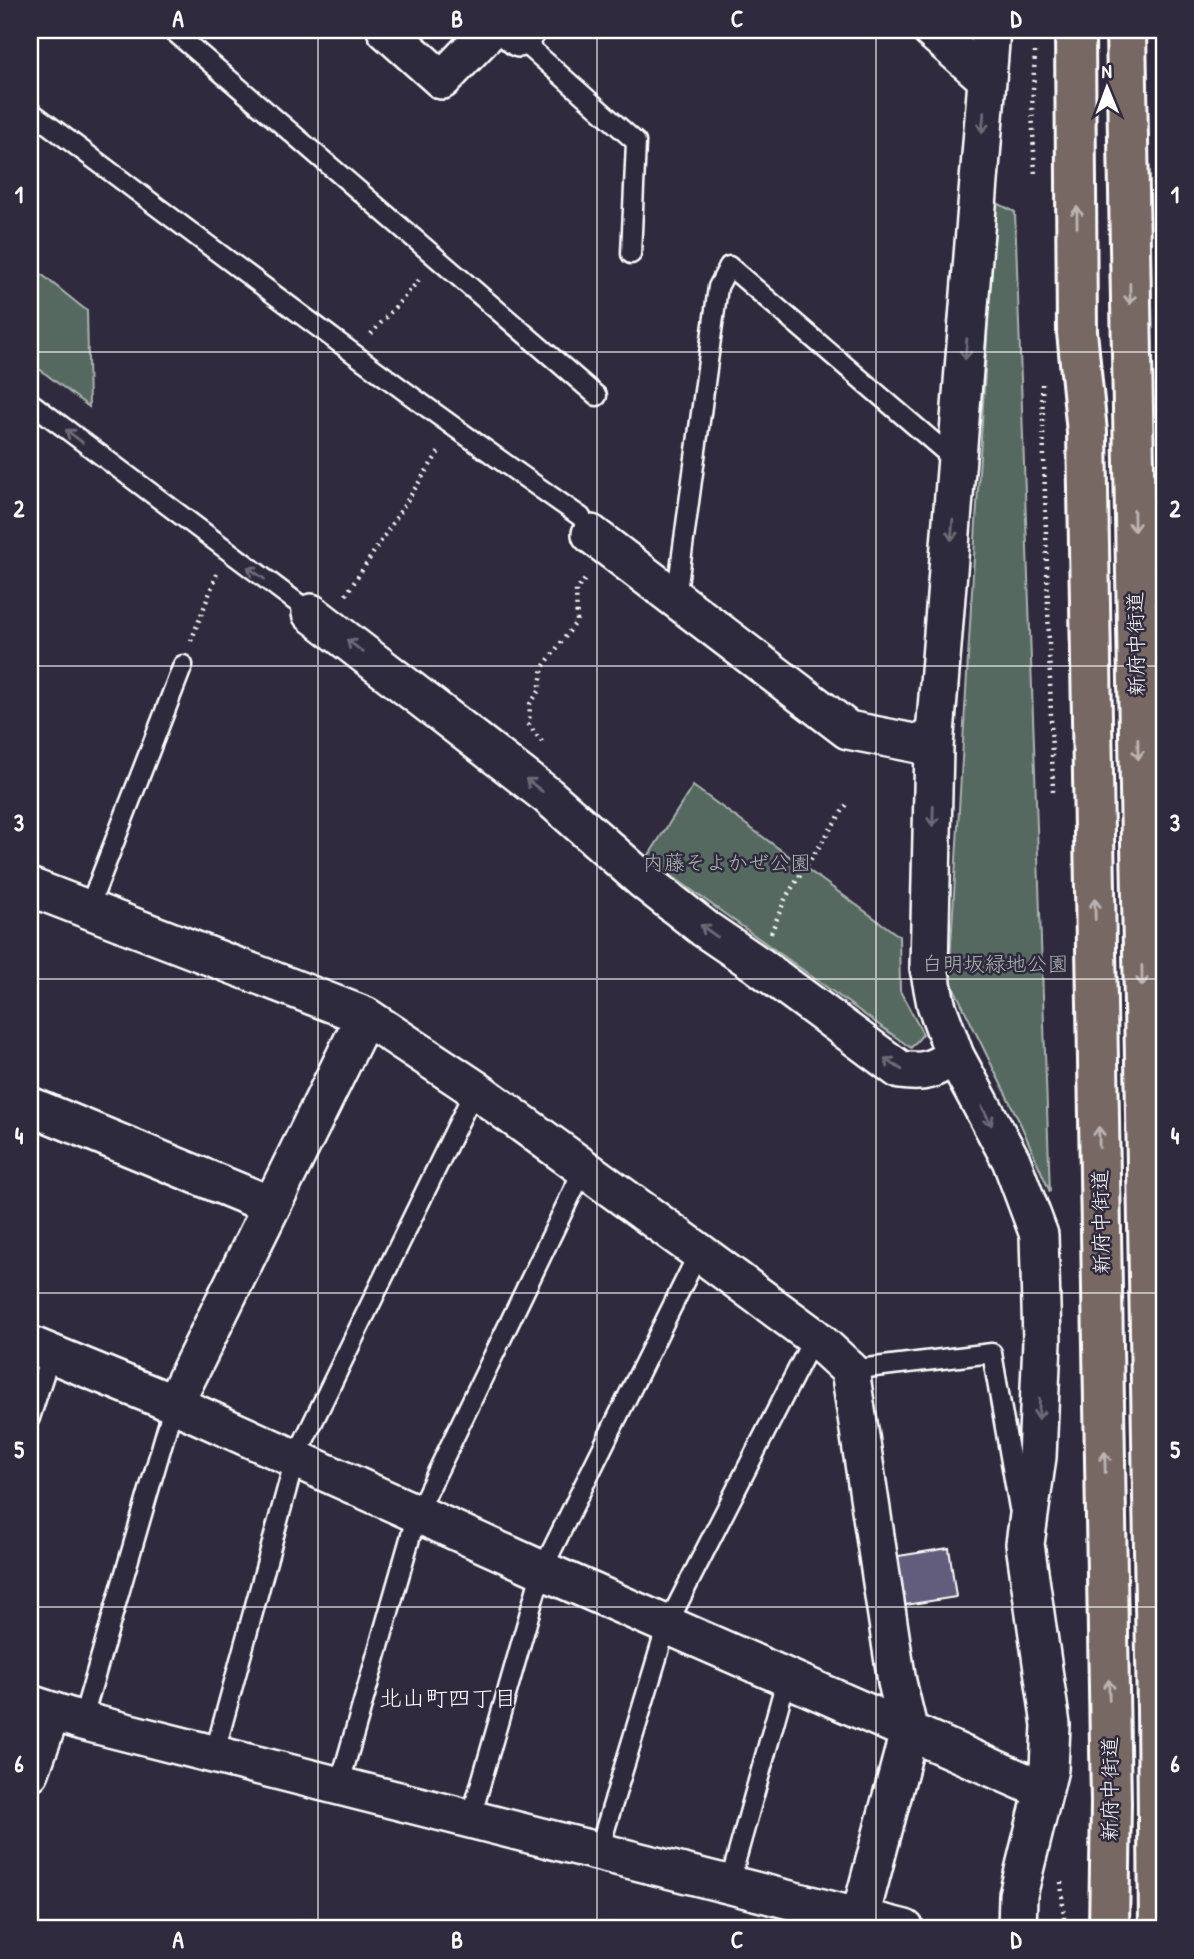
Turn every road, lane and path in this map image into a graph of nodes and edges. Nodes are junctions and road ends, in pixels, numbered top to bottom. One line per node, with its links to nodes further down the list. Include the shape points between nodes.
1 (172, 30): 14 (lane)
2 (386, 30): 8 (street, via 442,80)
3 (931, 30): 10 (street)
4 (991, 30): 10 (street)
5 (1075, 30): 20 (main road, 新府中街道, one-way to 5, via 1077,332)
6 (1102, 30): 20 (main road, 新府中街道, via 1105,294)
7 (1126, 30): 67 (main road, 新府中街道, one-way to 67)
8 (511, 32): 13 (lane, via 636,142)
9 (1035, 43): 12 (path)
10 (987, 79): 21 (street, one-way to 21)
11 (30, 111): 15 (lane)
12 (1036, 185)
13 (631, 254)
14 (438, 259): 15 (path); 17 (lane)
15 (353, 354): 19 (lane)
16 (1042, 377): 29 (path)
17 (597, 396)
18 (30, 402): 23 (lane, one-way to 18)
19 (454, 429): 22 (lane, via 581,517); 25 (path)
20 (1087, 432): 66 (main road, 新府中街道, one-way to 20, via 1111,1803)
21 (957, 462): 24 (lane, via 729,266 718,287); 28 (street, one-way to 28)
22 (601, 541): 24 (street); 27 (path, via 576,590 577,621 543,667 539,691 530,704 529,725)
23 (226, 550): 25 (lane, one-way to 23); 26 (path)
24 (676, 599): 28 (street, via 848,730)
25 (319, 618): 33 (street, one-way to 25, via 643,880 548,796)
26 (183, 665): 32 (lane)
27 (543, 744)
28 (934, 747): 35 (street, one-way to 35, via 929,968)
29 (1053, 796)
30 (847, 804): 33 (path, via 786,897)
31 (30, 887): 32 (street)
32 (88, 910): 34 (street)
33 (758, 965): 35 (street, one-way to 33, via 920,1073 900,1070)
34 (365, 1016): 36 (street); 39 (street)
35 (955, 1056): 48 (street, one-way to 48, via 1011,1160 1039,1236 1042,1341 1038,1444)
36 (475, 1089): 38 (street); 46 (lane)
37 (30, 1106): 39 (street)
38 (584, 1168): 40 (street); 47 (lane)
39 (270, 1205): 44 (street)
40 (699, 1252): 41 (street); 49 (lane)
41 (814, 1337): 43 (street); 50 (lane)
42 (40, 1349): 44 (street); 45 (lane)
43 (850, 1370): 48 (lane, via 992,1353); 53 (street, via 897,1682)
44 (174, 1404): 46 (street); 52 (lane)
45 (30, 1418)
46 (295, 1459): 47 (street); 54 (lane)
47 (417, 1514): 49 (street); 56 (lane)
48 (1025, 1544): 57 (street, via 1051,1725)
49 (542, 1570): 50 (street); 58 (lane)
50 (667, 1625): 51 (street); 59 (lane)
51 (787, 1677): 53 (street); 61 (lane)
52 (54, 1712): 54 (street); 55 (street)
53 (909, 1732): 57 (street); 62 (street)
54 (214, 1755): 56 (street)
55 (30, 1772)
56 (339, 1787): 58 (street)
57 (1043, 1790): 64 (street, via 1018,1895)
58 (470, 1821): 59 (street)
59 (598, 1853): 61 (street)
60 (1060, 1874): 65 (path)
61 (729, 1885): 62 (street)
62 (860, 1917): 63 (street)
63 (905, 1929)
64 (1017, 1929)
65 (1065, 1929)
66 (1109, 1929)
67 (1159, 1929)

